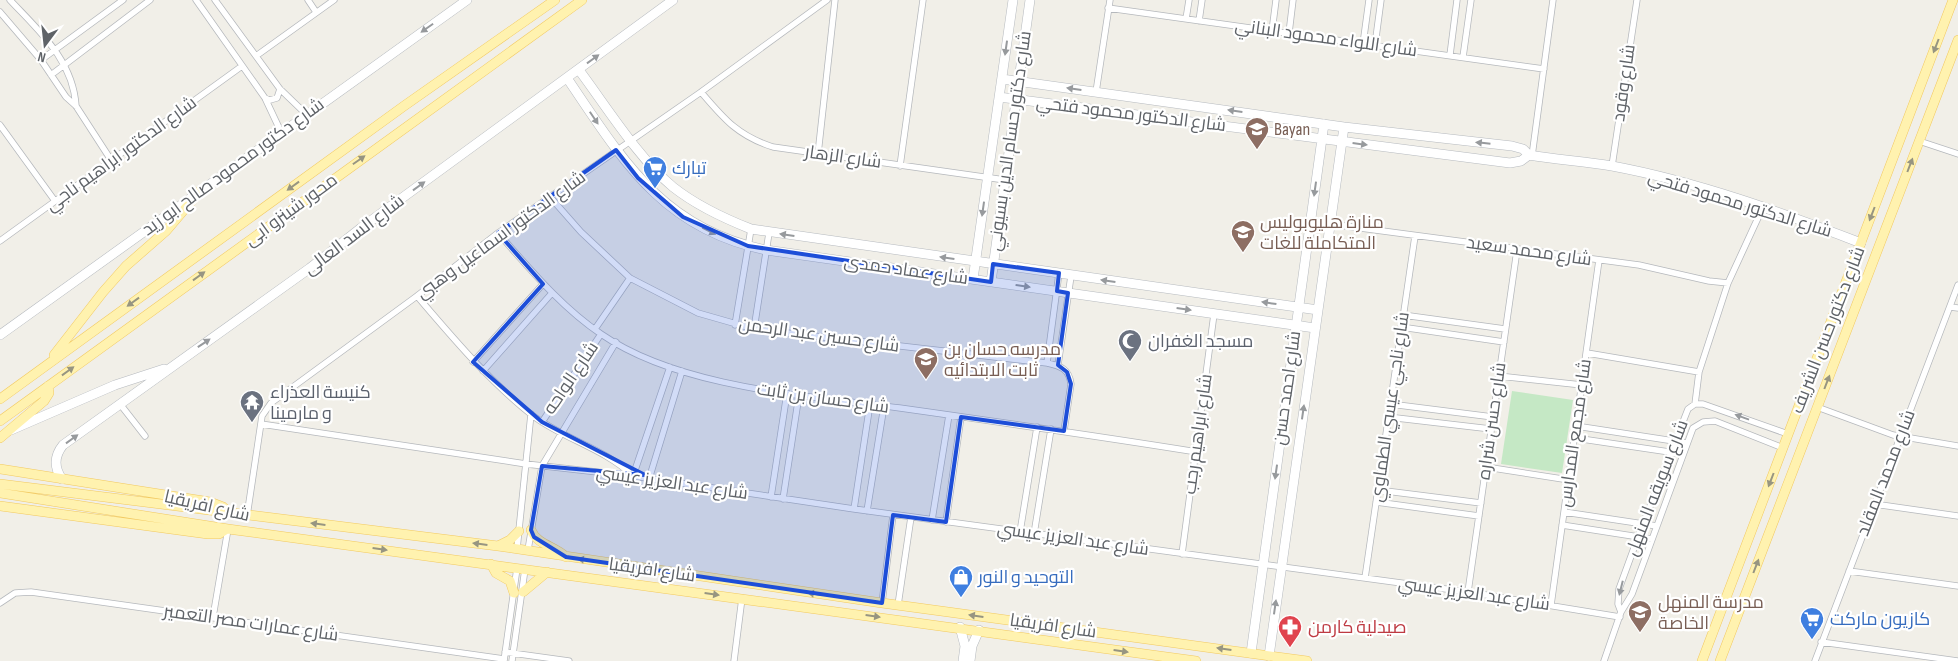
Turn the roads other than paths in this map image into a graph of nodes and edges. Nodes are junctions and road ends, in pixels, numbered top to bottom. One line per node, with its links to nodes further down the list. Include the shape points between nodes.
1 (10, 0): 39 (street)
2 (122, 0): 39 (street)
3 (150, 0): 44 (street)
4 (196, 0): 45 (street)
5 (215, 0): 41 (street)
6 (308, 0): 31 (street)
7 (334, 0): 31 (street)
8 (467, 0): 61 (street, شارع دكتور محمود صالح ابو زيد, one-way to 61)
9 (554, 0): 128 (main road, محور شينزو ابى, one-way to 128)
10 (582, 0): 139 (main road, محور شينزو ابى, one-way to 10)
11 (673, 0): 47 (street, شارع السد العالى, one-way to 11)
12 (827, 0): 55 (street, شارع الدكتور اسماعيل وهبي)
13 (835, 0): 71 (street)
14 (923, 0): 75 (street)
15 (1013, 0): 50 (street, شارع دكتور حسام الدين بسيوني, one-way to 50)
16 (1030, 0): 51 (street, شارع دكتور حسام الدين بسيوني)
17 (1110, 0): 29 (street)
18 (1189, 0): 32 (street)
19 (1202, 0): 33 (street)
20 (1276, 0): 34 (street)
21 (1293, 0): 35 (street)
22 (1369, 0): 37 (street)
23 (1381, 0): 38 (street)
24 (1457, 0): 40 (street)
25 (1471, 0): 42 (street)
26 (1553, 0): 46 (street)
27 (1637, 0): 76 (street, شارع وقود)
28 (1953, 0): 52 (main road, شارع دكتور حسن الشريف, one-way to 52)
29 (1108, 8): 32 (street, شارع اللواء محمود البناني); 56 (street)
30 (0, 12): 43 (street)
31 (316, 12): 41 (street)
32 (1186, 19): 33 (street, شارع اللواء محمود البناني)
33 (1199, 21): 34 (street, شارع اللواء محمود البناني)
34 (1272, 31): 35 (street, شارع اللواء محمود البناني)
35 (1289, 34): 37 (street, شارع اللواء محمود البناني)
36 (1958, 40): 54 (main road, شارع دكتور حسن الشريف)
37 (1363, 44): 38 (street, شارع اللواء محمود البناني)
38 (1374, 45): 40 (street, شارع اللواء محمود البناني)
39 (55, 49): 43 (street); 44 (street)
40 (1450, 55): 42 (street, شارع اللواء محمود البناني)
41 (256, 56): 53 (street)
42 (1463, 57): 46 (street, شارع اللواء محمود البناني)
43 (41, 60): 48 (street)
44 (65, 64): 48 (street); 60 (street, via 72,78)
45 (242, 66): 58 (street); 74 (street, شارع الدكتور ابراهيم ناجي)
46 (1544, 69): 73 (street)
47 (579, 70): 49 (street, شارع السد العالى); 67 (street, شارع عماد حمدى)
48 (51, 75): 60 (street)
49 (567, 78): 70 (street, شارع عماد حمدى, one-way to 70); 133 (street, شارع السد العالى, one-way to 49, via 310,268)
50 (1002, 79): 51 (street, شارع الدكتور محمود فتحي); 57 (street, شارع دكتور حسام الدين بسيوني)
51 (1019, 81): 56 (street, شارع الدكتور محمود فتحي, one-way to 51); 59 (street, شارع دكتور حسام الدين بسيوني)
52 (1922, 83): 54 (main road); 79 (main road, شارع دكتور حسن الشريف)
53 (280, 89): 58 (street, via 275,99); 61 (street)
54 (1939, 90): 68 (main road, شارع دكتور حسن الشريف)
55 (700, 92): 67 (street, شارع الدكتور اسماعيل وهبي); 71 (street, شارع الزهار, via 740,134 772,147)
56 (1096, 92): 62 (street, شارع الدكتور محمود فتحي, one-way to 56)
57 (999, 97): 59 (street, شارع الدكتور محمود فتحي); 77 (street, شارع دكتور حسام الدين بسيوني)
58 (265, 98): 65 (street)
59 (1016, 99): 66 (street, شارع الدكتور محمود فتحي); 78 (street, شارع دكتور حسام الدين بسيوني)
60 (76, 106): 74 (street)
61 (306, 114): 65 (street, شارع دكتور محمود صالح ابو زيد)
62 (1324, 124): 64 (street, شارع الدكتور محمود فتحي); 66 (street, شارع احمد حسن)
63 (0, 125): 83 (street)
64 (1344, 127): 69 (street, شارع احمد حسن); 73 (street, شارع الدكتور محمود فتحي, one-way to 64, via 1512,146)
65 (281, 132): 81 (street, شارع دكتور محمود صالح ابو زيد)
66 (1322, 139): 69 (street, شارع الدكتور محمود فتحي); 111 (street, شارع احمد حسن, one-way to 111)
67 (632, 140): 70 (street, شارع الدكتور اسماعيل وهبي); 86 (street, شارع عماد حمدى, via 671,185 688,198)
68 (1919, 141): 72 (street); 80 (main road, شارع دكتور حسن الشريف, one-way to 68)
69 (1342, 142): 73 (street, شارع الدكتور محمود فتحي, one-way to 73, via 1510,163); 85 (street, شارع احمد حسن)
70 (616, 150): 82 (street, شارع الدكتور اسماعيل وهبي); 92 (street, شارع عماد حمدى, one-way to 92, via 638,178 684,217)
71 (818, 154): 75 (street, شارع الزهار)
72 (1958, 154)
73 (1530, 155): 76 (street, شارع الدكتور محمود فتحي)
74 (111, 160): 83 (street, شارع الدكتور ابراهيم ناجي)
75 (900, 166): 77 (street, شارع الزهار)
76 (1612, 166): 84 (street, شارع الدكتور محمود فتحي, via 1678,181)
77 (988, 177): 78 (street, شارع الزهار); 96 (street, شارع دكتور حسام الدين بسيوني, one-way to 96)
78 (1005, 180): 97 (street, شارع دكتور حسام الدين بسيوني)
79 (1884, 182): 80 (main road); 91 (main road, شارع دكتور حسن الشريف, one-way to 91)
80 (1901, 188): 148 (main road, شارع دكتور حسن الشريف, one-way to 80)
81 (200, 191): 124 (street, شارع دكتور محمود صالح ابو زيد); 128 (main road, via 166,231 126,266 103,292)
82 (551, 198): 87 (street, شارع الدكتور اسماعيل وهبي); 100 (street, شارع حسين عبد الرحمن, via 581,232)
83 (55, 201): 90 (street, شارع الدكتور ابراهيم ناجي)
84 (1763, 207): 91 (street, شارع الدكتور محمود فتحي); 103 (street)
85 (1330, 224): 89 (street, شارع محمد سعيد); 113 (street, شارع احمد حسن)
86 (751, 229): 88 (street, شارع عماد حمدى); 92 (street)
87 (498, 233): 104 (street, شارع حسان بن ثابت); 109 (street, شارع الدكتور اسماعيل وهبي)
88 (769, 233): 93 (street); 96 (street, شارع عماد حمدى, one-way to 88)
89 (1414, 236): 94 (street, شارع محمد سعيد); 115 (street, شارع ناجي عيسي الطماوي)
90 (0, 241)
91 (1861, 243): 163 (main road, شارع دكتور حسن الشريف)
92 (748, 246): 93 (street, شارع عماد حمدى); 116 (street)
93 (766, 250): 101 (street, شارع عماد حمدى); 119 (street)
94 (1517, 250): 95 (street, شارع محمد سعيد); 122 (street, شارع حسن شراره)
95 (1600, 260): 103 (street, شارع محمد سعيد); 127 (street, شارع مجمع المدارس)
96 (975, 262): 97 (street, شارع عماد حمدى); 101 (street, شارع دكتور حسام الدين بسيوني)
97 (993, 264): 98 (street, شارع عماد حمدى); 102 (street, شارع دكتور حسام الدين بسيوني)
98 (1059, 273): 99 (street, شارع عماد حمدى); 106 (street)
99 (1071, 276): 108 (street); 111 (street, شارع عماد حمدى, one-way to 99)
100 (630, 278): 116 (street, شارع حسين عبد الرحمن, via 691,310); 121 (street)
101 (973, 279): 102 (street, شارع عماد حمدى)
102 (990, 282): 106 (street, شارع عماد حمدى, one-way to 106)
103 (1728, 283): 136 (street)
104 (543, 284): 107 (street, شارع حسان بن ثابت); 129 (street)
105 (1958, 284): 110 (street, شارع محمد المقلد)
106 (1057, 291): 108 (street, شارع عماد حمدى); 130 (street)
107 (552, 293): 121 (street, شارع حسان بن ثابت); 134 (street)
108 (1068, 293): 114 (street, شارع عماد حمدى, one-way to 114); 131 (street)
109 (417, 296): 129 (street); 156 (street, شارع الدكتور اسماعيل وهبي, via 271,403)
110 (1950, 306): 112 (street); 166 (street, شارع محمد المقلد)
111 (1299, 307): 113 (street, شارع عماد حمدى); 117 (street, شارع احمد حسن)
112 (1958, 308)
113 (1318, 310): 120 (street, شارع احمد حسن)
114 (1214, 314): 117 (street, شارع عماد حمدى); 172 (street, شارع ابراهيم رجب)
115 (1403, 315): 118 (street, شارع ناجي عيسي الطماوي); 122 (street)
116 (735, 325): 119 (street, شارع حسين عبد الرحمن)
117 (1296, 326): 120 (street, شارع عماد حمدى); 219 (street, شارع احمد حسن, one-way to 219)
118 (1401, 327): 126 (street); 145 (street, شارع ناجي عيسي الطماوي)
119 (754, 328): 130 (street, شارع حسين عبد الرحمن)
120 (1315, 328): 220 (street, شارع احمد حسن, one-way to 120)
121 (595, 329): 123 (street, شارع حسان بن ثابت)
122 (1506, 329): 126 (street, شارع حسن شراره)
123 (601, 334): 125 (street, شارع حسان بن ثابت); 155 (street, شارع الواحه)
124 (0, 335)
125 (616, 342): 132 (street, شارع حسان بن ثابت); 162 (street, شارع الواحه)
126 (1504, 342): 137 (street, شارع حسن شراره)
127 (1587, 353): 136 (street); 138 (street, شارع مجمع المدارس)
128 (49, 362): 142 (main road, محور شينزو ابى)
129 (473, 362): 134 (street)
130 (1047, 363): 131 (street, شارع حسين عبد الرحمن)
131 (1058, 365): 161 (street, via 1067,372 1071,384)
132 (670, 367): 135 (street, شارع حسان بن ثابت); 179 (street)
133 (168, 368): 143 (street, شارع السد العالى); 164 (street, via 115,385)
134 (483, 371): 149 (street)
135 (682, 371): 140 (street, شارع حسان بن ثابت, via 745,387); 181 (street)
136 (1699, 372): 146 (street)
137 (1499, 376): 138 (street); 153 (street, شارع حسن شراره)
138 (1582, 385): 157 (street, شارع مجمع المدارس)
139 (48, 386): 154 (main road, محور شينزو ابى); 164 (main road, via 49,393 44,401)
140 (787, 393): 141 (street, شارع حسان بن ثابت); 186 (street)
141 (799, 395): 144 (street, شارع حسان بن ثابت); 187 (street)
142 (0, 400)
143 (120, 404): 165 (street); 180 (street, شارع السد العالى, one-way to 143, via 56,464 59,449)
144 (870, 404): 147 (street, شارع حسان بن ثابت); 192 (street)
145 (1390, 404): 152 (street, شارع ناجي عيسي الطماوي); 153 (street)
146 (1695, 404): 163 (street, شارع سويقه المنهل, one-way to 146, via 1706,404); 168 (street, شارع سويقه المنهل, via 1686,412)
147 (884, 406): 150 (street, شارع حسان بن ثابت); 193 (street)
148 (1817, 407): 166 (street); 253 (main road, شارع دكتور حسن الشريف, one-way to 148)
149 (531, 414): 155 (street); 175 (street)
150 (948, 415): 151 (street, شارع حسان بن ثابت); 201 (street)
151 (961, 417): 158 (street, شارع حسان بن ثابت); 202 (street)
152 (1388, 417): 160 (street); 184 (street, شارع ناجي عيسي الطماوي)
153 (1493, 417): 160 (street, شارع حسن شراره)
154 (0, 421)
155 (542, 422): 162 (street)
156 (261, 424): 175 (street); 197 (street, شارع الدكتور اسماعيل وهبي)
157 (1576, 426): 167 (street, شارع مجمع المدارس); 168 (street)
158 (1036, 427): 159 (street, شارع حسان بن ثابت); 209 (street)
159 (1051, 429): 161 (street, شارع حسان بن ثابت); 210 (street)
160 (1491, 429): 177 (street, شارع حسن شراره)
161 (1064, 431): 172 (street, شارع حسان بن ثابت)
162 (560, 432): 176 (street, شارع الواحه); 179 (street, via 611,458)
163 (1788, 434): 171 (main road, شارع دكتور حسن الشريف)
164 (3, 435)
165 (145, 436)
166 (1900, 437): 170 (street); 190 (street, شارع محمد المقلد)
167 (1575, 438): 173 (street); 182 (street, شارع مجمع المدارس)
168 (1675, 441): 169 (street); 173 (street, شارع سويقه المنهل)
169 (1687, 443): 171 (street, شارع سويقه المنهل, via 1693,428 1711,421); 174 (street, شارع سويقه المنهل)
170 (1958, 446)
171 (1783, 448): 252 (main road, شارع دكتور حسن الشريف, one-way to 252)
172 (1197, 452): 216 (street, شارع ابراهيم رجب)
173 (1670, 452): 174 (street); 203 (street, شارع سويقه المنهل)
174 (1683, 454): 205 (street, شارع سويقه المنهل)
175 (526, 464): 176 (street, شارع عبد العزيز عيسي); 208 (street)
176 (542, 466): 179 (street, شارع عبد العزيز عيسي); 207 (street, شارع الواحه)
177 (1486, 468): 182 (street); 189 (street, شارع حسن شراره)
178 (0, 469): 180 (main road, شارع افريقيا)
179 (633, 476): 181 (street, شارع عبد العزيز عيسي)
180 (62, 479): 195 (main road, شارع افريقيا, via 210,502)
181 (649, 479): 186 (street, شارع عبد العزيز عيسي)
182 (1569, 480): 194 (street, شارع مجمع المدارس)
183 (0, 484): 195 (main road)
184 (1378, 490): 188 (street, شارع ناجي عيسي الطماوي); 189 (street)
185 (0, 494): 206 (main road)
186 (771, 497): 187 (street, شارع عبد العزيز عيسي)
187 (783, 499): 192 (street, شارع عبد العزيز عيسي)
188 (1376, 502): 198 (street); 224 (street, شارع ناجي عيسي الطماوي)
189 (1481, 503): 198 (street, شارع حسن شراره)
190 (1874, 504): 199 (street); 222 (street, شارع محمد المقلد)
191 (0, 506): 206 (main road, شارع افريقيا, via 208,534)
192 (854, 509): 193 (street, شارع عبد العزيز عيسي)
193 (868, 511): 196 (street, شارع عبد العزيز عيسي)
194 (1564, 512): 203 (street); 204 (street, شارع مجمع المدارس)
195 (230, 514): 197 (main road, شارع افريقيا)
196 (893, 515): 200 (street, شارع عبد العزيز عيسي); 230 (street)
197 (248, 516): 213 (main road, شارع افريقيا, one-way to 197)
198 (1479, 516): 226 (street, شارع حسن شراره)
199 (1958, 516)
200 (911, 517): 201 (street, شارع عبد العزيز عيسي); 231 (street)
201 (932, 520): 202 (street, شارع عبد العزيز عيسي)
202 (946, 522): 209 (street, شارع عبد العزيز عيسي)
203 (1643, 524): 205 (street); 211 (street, شارع سويقه المنهل)
204 (1562, 525): 211 (street); 232 (street, شارع مجمع المدارس)
205 (1657, 526): 212 (street, شارع سويقه المنهل)
206 (228, 529): 218 (main road, شارع افريقيا, one-way to 218); 234 (street)
207 (531, 530): 215 (street, شارع الواحه); 217 (main road, via 537,540)
208 (519, 531): 213 (main road); 214 (street)
209 (1020, 532): 210 (street, شارع عبد العزيز عيسي)
210 (1034, 534): 216 (street, شارع عبد العزيز عيسي)
211 (1638, 537): 212 (street); 233 (street, شارع سويقه المنهل, one-way to 233, via 1620,589)
212 (1652, 539): 233 (street, شارع سويقه المنهل, via 1632,594)
213 (498, 546): 214 (main road, شارع افريقيا)
214 (517, 549): 215 (main road, شارع افريقيا)
215 (528, 550): 217 (main road, شارع افريقيا)
216 (1182, 554): 219 (street, شارع عبد العزيز عيسي)
217 (566, 558): 230 (main road, شارع افريقيا, one-way to 217)
218 (491, 564): 221 (main road, شارع افريقيا); 227 (main road)
219 (1263, 565): 220 (street, شارع عبد العزيز عيسي); 240 (street, شارع احمد حسن)
220 (1281, 567): 224 (street, شارع عبد العزيز عيسي); 241 (street, شارع احمد حسن, one-way to 220)
221 (521, 568): 223 (main road, شارع افريقيا); 227 (street); 227 (street)
222 (1848, 571): 225 (street); 237 (street, شارع محمد المقلد)
223 (547, 572): 227 (main road); 228 (main road, شارع افريقيا, one-way to 228)
224 (1365, 578): 226 (street, شارع عبد العزيز عيسي)
225 (1958, 586)
226 (1468, 592): 232 (street, شارع عبد العزيز عيسي)
227 (518, 593): 239 (street); 242 (street)
228 (742, 598): 235 (main road, شارع افريقيا, one-way to 235); 246 (street)
229 (0, 603): 234 (street, شارع عمارات مصر التعمير, via 15,593 31,592)
230 (882, 603): 231 (main road, شارع افريقيا)
231 (898, 605): 240 (main road, شارع افريقيا, one-way to 231)
232 (1551, 605): 233 (street, شارع عبد العزيز عيسي)
233 (1620, 614): 251 (street, شارع سويقه المنهل)
234 (213, 617): 242 (street, شارع عمارات مصر التعمير)
235 (960, 628): 236 (main road, شارع افريقيا); 238 (street)
236 (978, 630): 238 (street); 243 (main road, شارع افريقيا, one-way to 243)
237 (1821, 642): 254 (street, شارع محمد المقلد); 255 (street)
238 (968, 649): 247 (street); 248 (street)
239 (514, 653): 242 (street, شارع عمارات مصر التعمير); 244 (street); 245 (street, شارع عمارات مصر التعمير)
240 (1251, 653): 241 (main road, شارع افريقيا)
241 (1269, 656): 250 (main road, شارع افريقيا)
242 (504, 657)
243 (1179, 660): 249 (main road, شارع افريقيا)
244 (512, 661)
245 (568, 661)
246 (734, 661)
247 (963, 661)
248 (970, 661)
249 (1192, 661)
250 (1307, 661)
251 (1604, 661)
252 (1702, 661)
253 (1720, 661)
254 (1815, 661)
255 (1958, 661)

